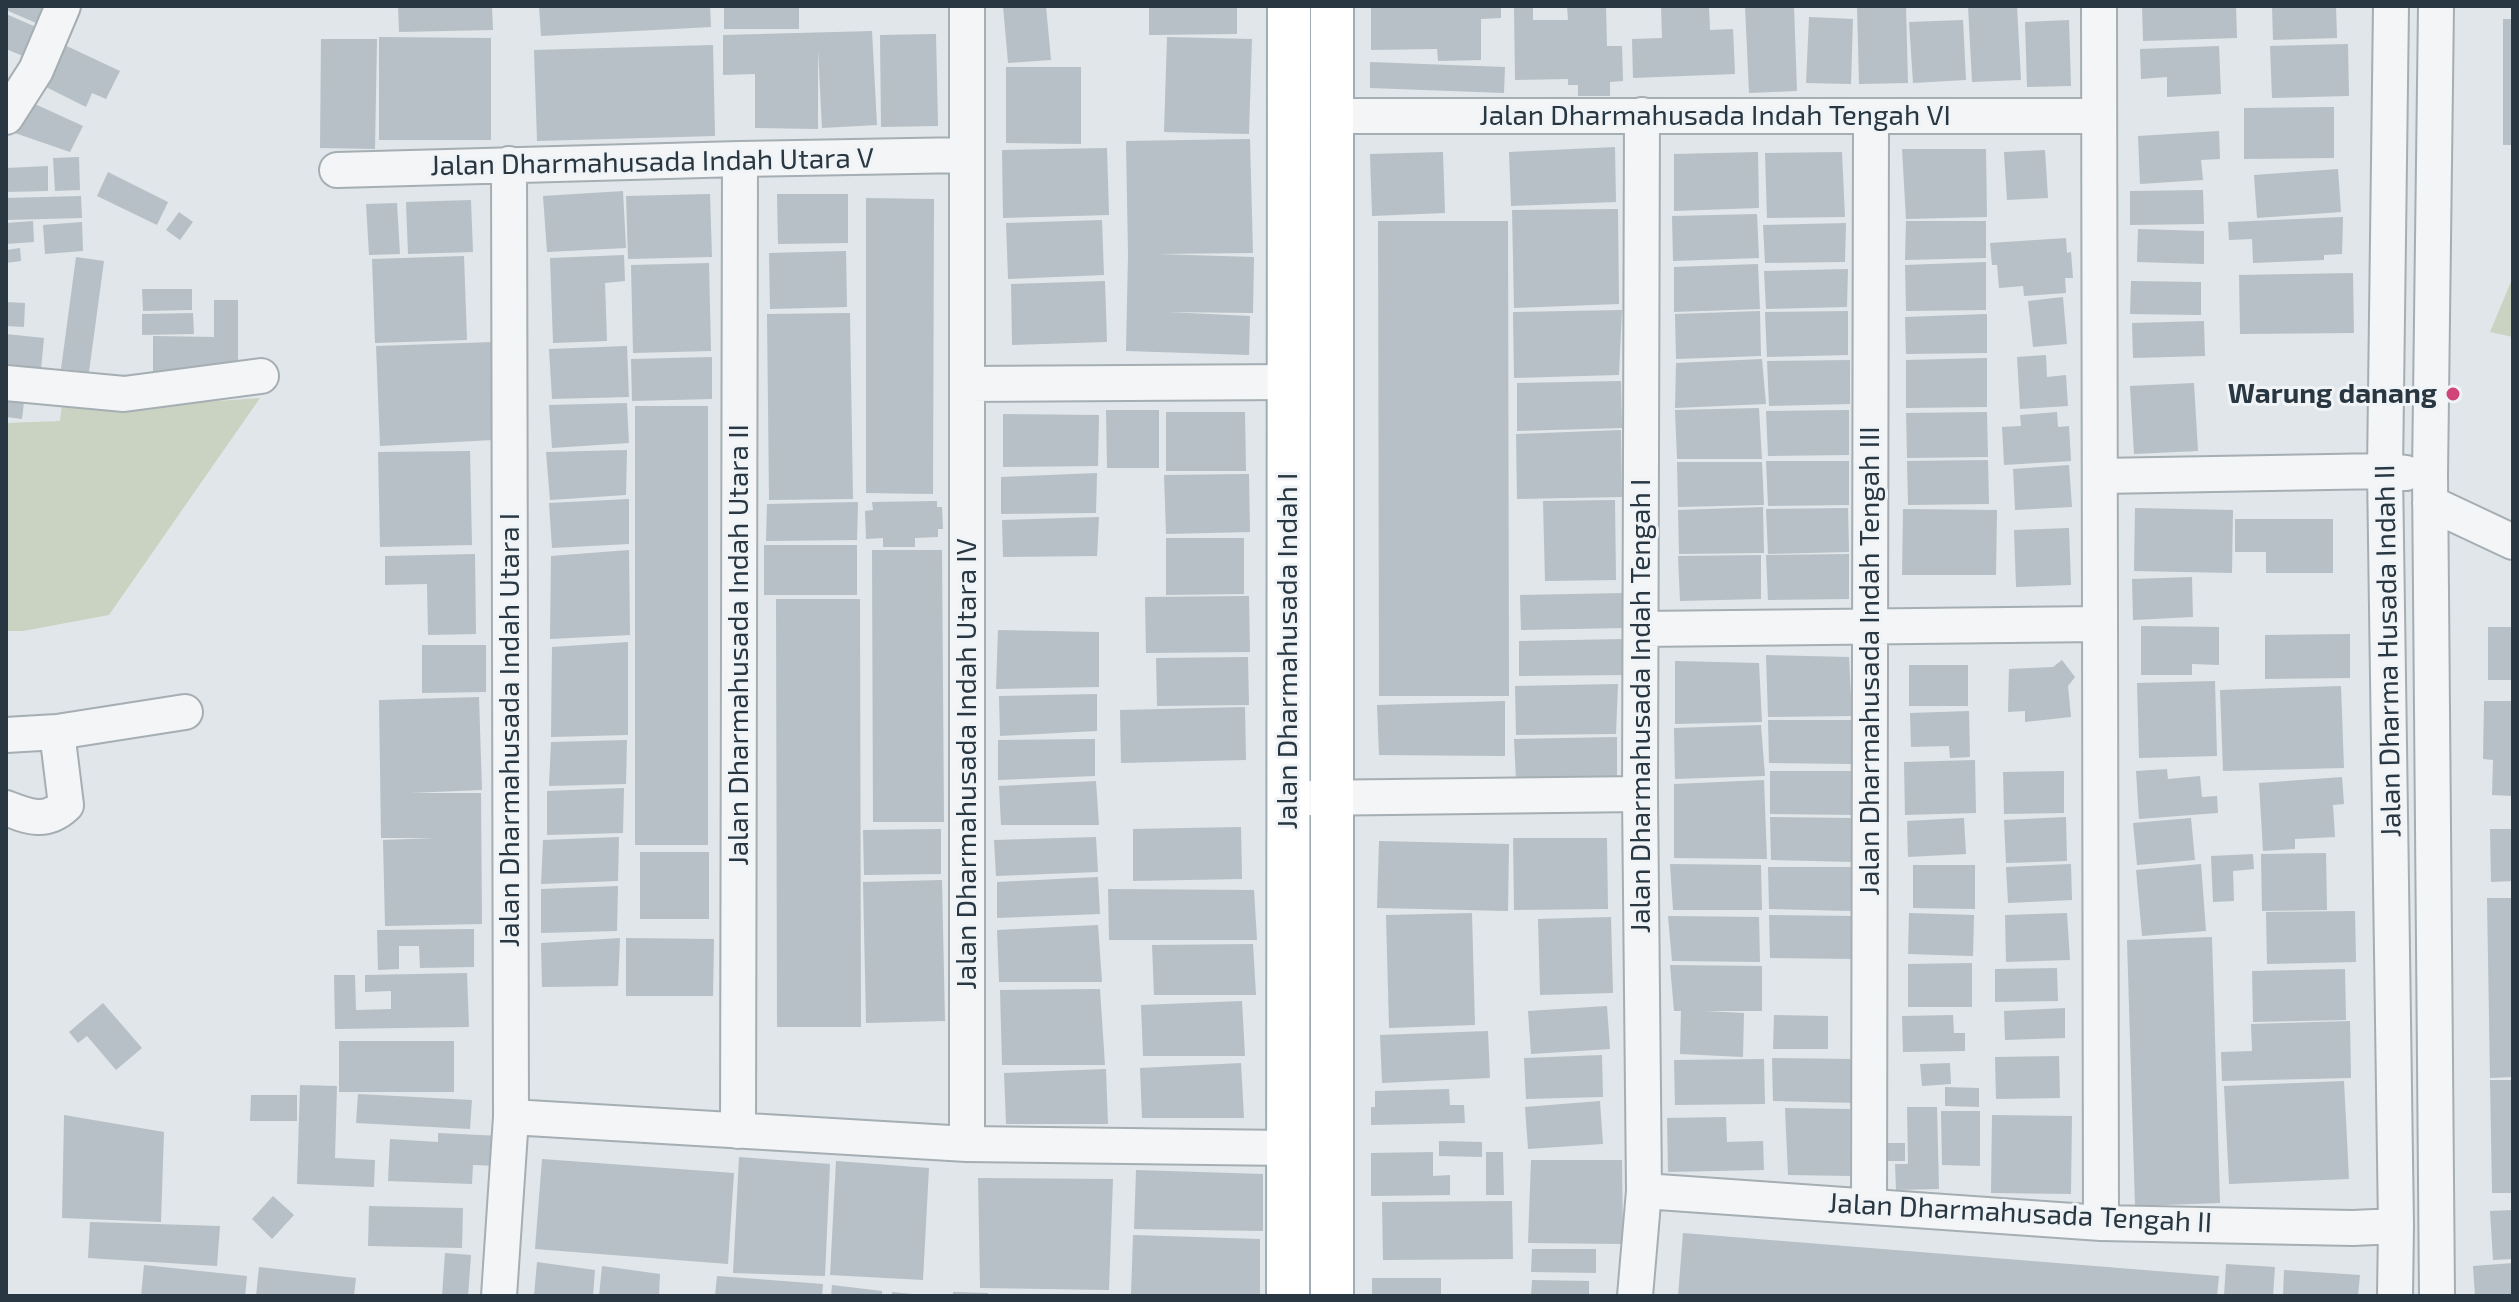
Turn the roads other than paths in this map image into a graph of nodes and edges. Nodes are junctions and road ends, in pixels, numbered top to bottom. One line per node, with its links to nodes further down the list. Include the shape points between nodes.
1 (63, 6): 11 (street, via 36,70)
2 (967, 6): 13 (street, Jalan Dharmahusada Indah Utara IV)
3 (1289, 6): 18 (main road, Jalan Dharmahusada Indah I)
4 (1332, 6): 9 (main road, Jalan Dharmahusada Indah I)
5 (2099, 6): 10 (street)
6 (2391, 6): 21 (street, Jalan Dharma Husada Indah II)
7 (2436, 6): 23 (street, Jalan Dharma Husada Indah II)
8 (1642, 115): 9 (street, Jalan Dharmahusada Indah Tengah VI); 12 (street, Jalan Dharmahusada Indah Tengah VI); 27 (street, Jalan Dharmahusada Indah Tengah I)
9 (1332, 116): 32 (main road, Jalan Dharmahusada Indah I)
10 (2099, 116): 12 (street, Jalan Dharmahusada Indah Tengah VI); 22 (street)
11 (6, 117)
12 (1871, 118): 26 (street, Jalan Dharmahusada Indah Tengah III)
13 (966, 155): 14 (street, Jalan Dharmahusada Indah Utara V); 20 (street, Jalan Dharmahusada Indah Utara IV)
14 (740, 159): 15 (street, Jalan Dharmahusada Indah Utara V); 36 (street, Jalan Dharmahusada Indah Utara II)
15 (509, 164): 16 (street, Jalan Dharmahusada Indah Utara V); 35 (street, Jalan Dharmahusada Indah Utara I)
16 (337, 170)
17 (261, 376): 19 (street, via 124,394)
18 (1289, 382): 20 (street); 33 (main road, Jalan Dharmahusada Indah I)
19 (6, 383)
20 (967, 384): 37 (street, Jalan Dharmahusada Indah Utara IV)
21 (2385, 471): 22 (street); 23 (street); 42 (street, Jalan Dharma Husada Indah II)
22 (2100, 476): 25 (street)
23 (2430, 489): 24 (street); 48 (street, Jalan Dharma Husada Indah II)
24 (2513, 542)
25 (2100, 624): 26 (street); 41 (street)
26 (1870, 626): 27 (street); 40 (street, Jalan Dharmahusada Indah Tengah III)
27 (1641, 629): 31 (street, Jalan Dharmahusada Indah Tengah I)
28 (185, 712): 29 (street)
29 (57, 732): 30 (street); 34 (street, via 66,805 46,818)
30 (6, 735)
31 (1640, 794): 32 (street); 39 (street, Jalan Dharmahusada Indah Tengah I)
32 (1332, 797): 33 (street); 45 (main road, Jalan Dharmahusada Indah I)
33 (1288, 799): 38 (main road, Jalan Dharmahusada Indah I)
34 (6, 808)
35 (511, 1117): 36 (street); 43 (street, Jalan Dharmahusada Indah Utara I)
36 (738, 1131): 37 (street)
37 (967, 1144): 38 (street)
38 (1288, 1148): 44 (main road, Jalan Dharmahusada Indah I)
39 (1644, 1191): 40 (street, Jalan Dharmahusada Tengah II); 46 (street, Jalan Dharmahusada Indah Tengah I)
40 (1869, 1205): 41 (street, Jalan Dharmahusada Tengah II)
41 (2101, 1223): 42 (street, Jalan Dharmahusada Tengah II)
42 (2396, 1226): 47 (street, Jalan Dharma Husada Indah II)
43 (499, 1296)
44 (1288, 1296)
45 (1332, 1296)
46 (1635, 1296)
47 (2395, 1296)
48 (2437, 1296)

